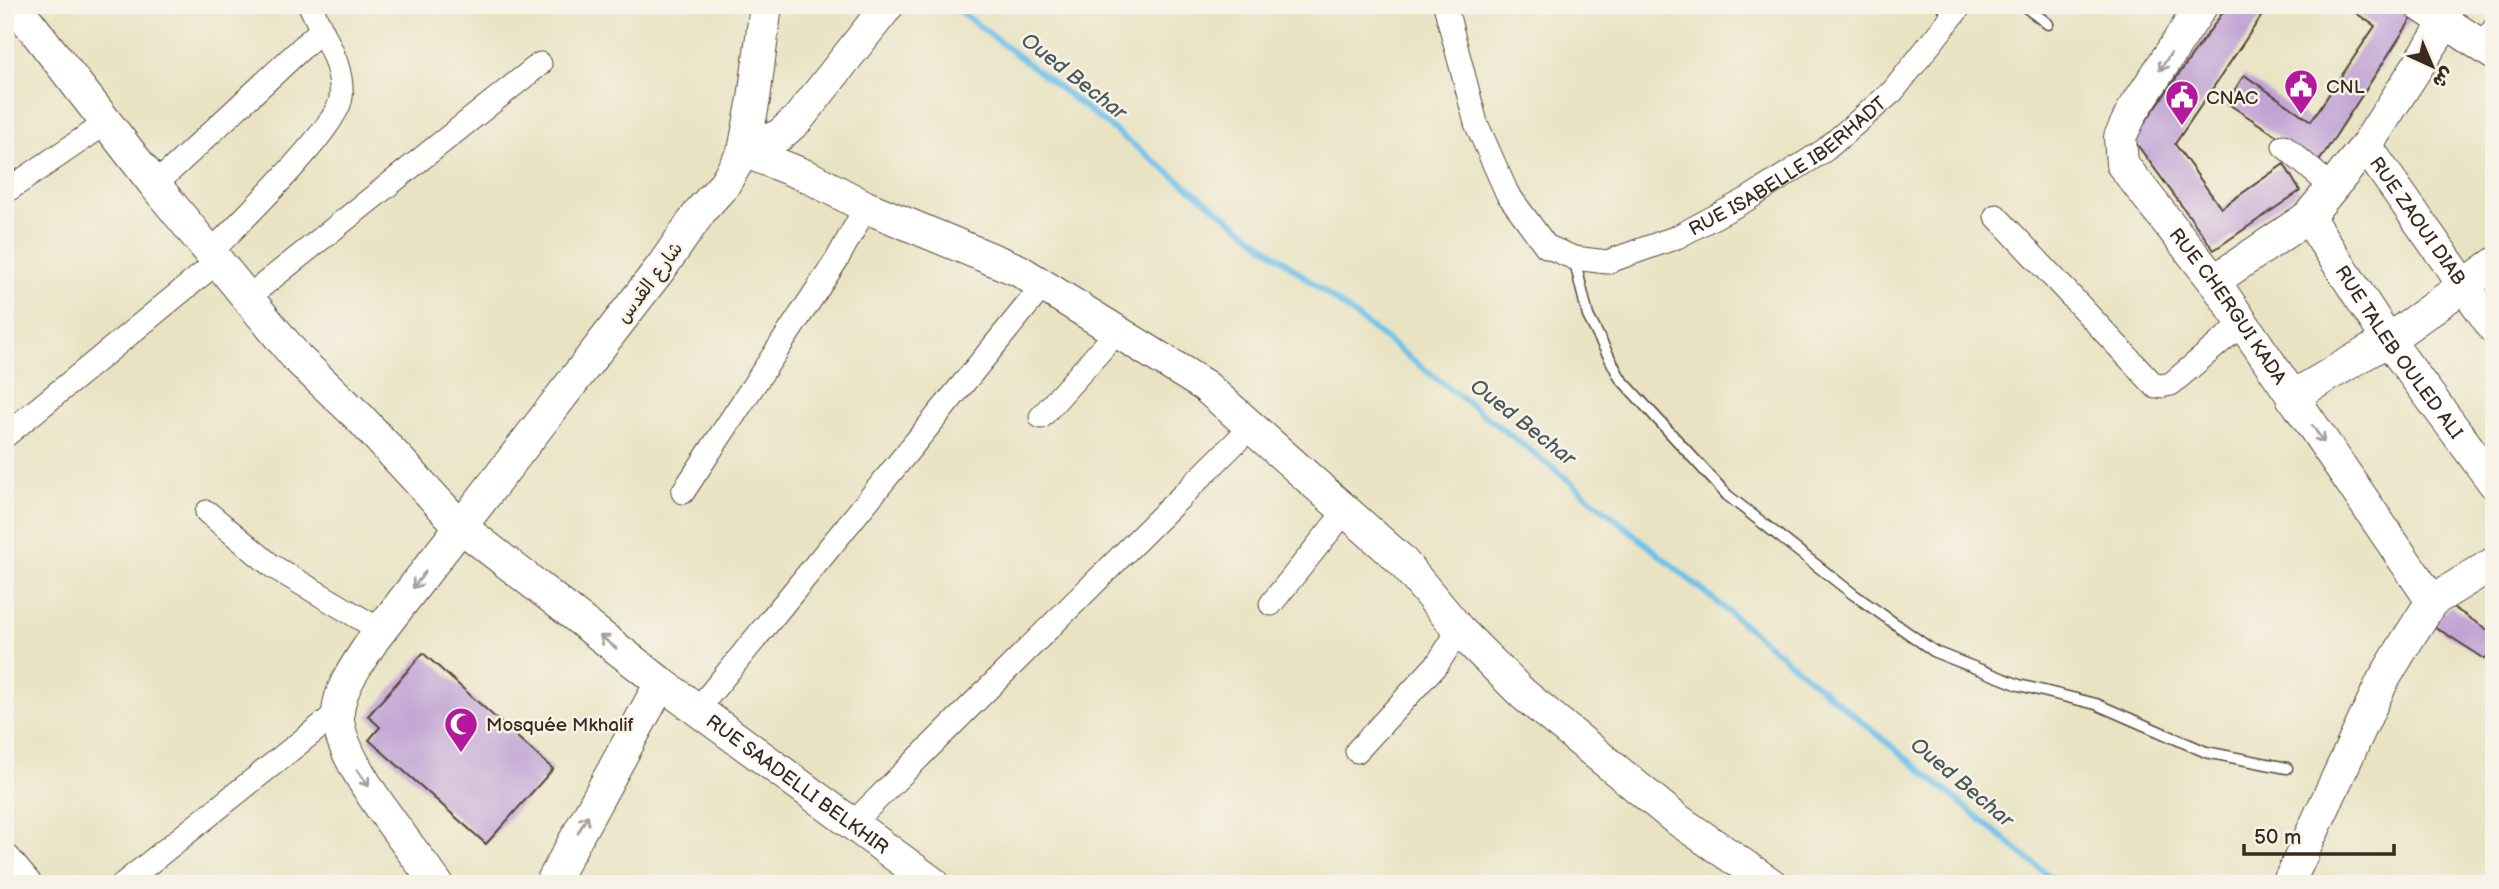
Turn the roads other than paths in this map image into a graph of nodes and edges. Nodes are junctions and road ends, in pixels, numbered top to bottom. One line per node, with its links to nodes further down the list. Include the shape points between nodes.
1 (15, 5): 14 (street, RUE SAADELLI BELKHIR)
2 (310, 5): 11 (street)
3 (766, 5): 17 (street, شارع القدس)
4 (1445, 5): 25 (street, via 1476,123 1507,193 1546,246)
5 (2022, 5): 10 (lane)
6 (2202, 5): 27 (street, RUE CHERGUI KADA, one-way to 27, via 2120,137 2122,164)
7 (885, 10): 17 (street, via 798,119 780,135)
8 (1952, 10): 25 (street, RUE ISABELLE IBERHADT, via 1894,91 1857,126 1792,172 1677,237 1606,262)
9 (2433, 13): 12 (street); 16 (street)
10 (2048, 24)
11 (321, 30): 18 (street); 24 (street, via 337,67 342,98 308,148)
12 (2490, 43)
13 (540, 64): 30 (street)
14 (106, 122): 18 (street, RUE SAADELLI BELKHIR); 20 (street)
15 (2284, 146): 19 (street)
16 (2366, 146): 19 (street); 28 (street, RUE ZAOUI DIAB)
17 (744, 151): 21 (street); 43 (street, شارع القدس, via 723,186)
18 (155, 185): 24 (street, RUE SAADELLI BELKHIR)
19 (2333, 188): 23 (street)
20 (5, 192)
21 (866, 207): 29 (street, via 1018,270); 40 (street, via 836,261)
22 (1996, 216): 31 (street, via 2155,387 2171,384)
23 (2308, 217): 27 (street); 34 (street, RUE TALEB OULED ALI)
24 (213, 257): 30 (street, RUE SAADELLI BELKHIR); 38 (street)
25 (1574, 258): 53 (lane, via 1588,316 1620,379 1727,495 1853,594 1947,657 2019,685 2096,704 2206,752)
26 (2494, 264): 28 (street)
27 (2214, 281): 31 (street, RUE CHERGUI KADA)
28 (2463, 285): 32 (street, RUE ZAOUI DIAB); 34 (street)
29 (1042, 287): 33 (street); 50 (street)
30 (247, 298): 43 (street, RUE SAADELLI BELKHIR, via 297,358)
31 (2243, 323): 35 (street, RUE CHERGUI KADA)
32 (2494, 328)
33 (1117, 332): 36 (street); 37 (street, via 1205,386)
34 (2388, 340): 35 (street); 39 (street, RUE TALEB OULED ALI)
35 (2292, 397): 45 (street, RUE CHERGUI KADA, one-way to 45)
36 (1041, 417)
37 (1251, 426): 41 (street); 54 (street)
38 (5, 436)
39 (2494, 483)
40 (683, 492)
41 (1347, 509): 46 (street); 48 (street, via 1401,560)
42 (207, 512): 47 (street, via 272,566)
43 (460, 526): 47 (street, شارع القدس, one-way to 47); 49 (street, RUE SAADELLI BELKHIR, one-way to 43)
44 (2494, 563): 45 (street)
45 (2432, 601): 56 (street, via 2382,682)
46 (1271, 604)
47 (380, 630): 51 (street, شارع القدس, via 344,691)
48 (1459, 630): 52 (street, via 1438,663); 62 (street, via 1523,694 1611,766 1675,818)
49 (661, 683): 50 (street, RUE SAADELLI BELKHIR); 60 (street, one-way to 49)
50 (697, 710): 54 (street, RUE SAADELLI BELKHIR)
51 (338, 712): 58 (street); 59 (street, one-way to 59, via 341,740 355,767)
52 (1357, 751)
53 (2287, 768)
54 (852, 824): 61 (street, RUE SAADELLI BELKHIR)
55 (5, 860): 57 (street)
56 (2292, 875)
57 (25, 884)
58 (122, 884)
59 (437, 884)
60 (551, 884)
61 (934, 884)
62 (1771, 884)

